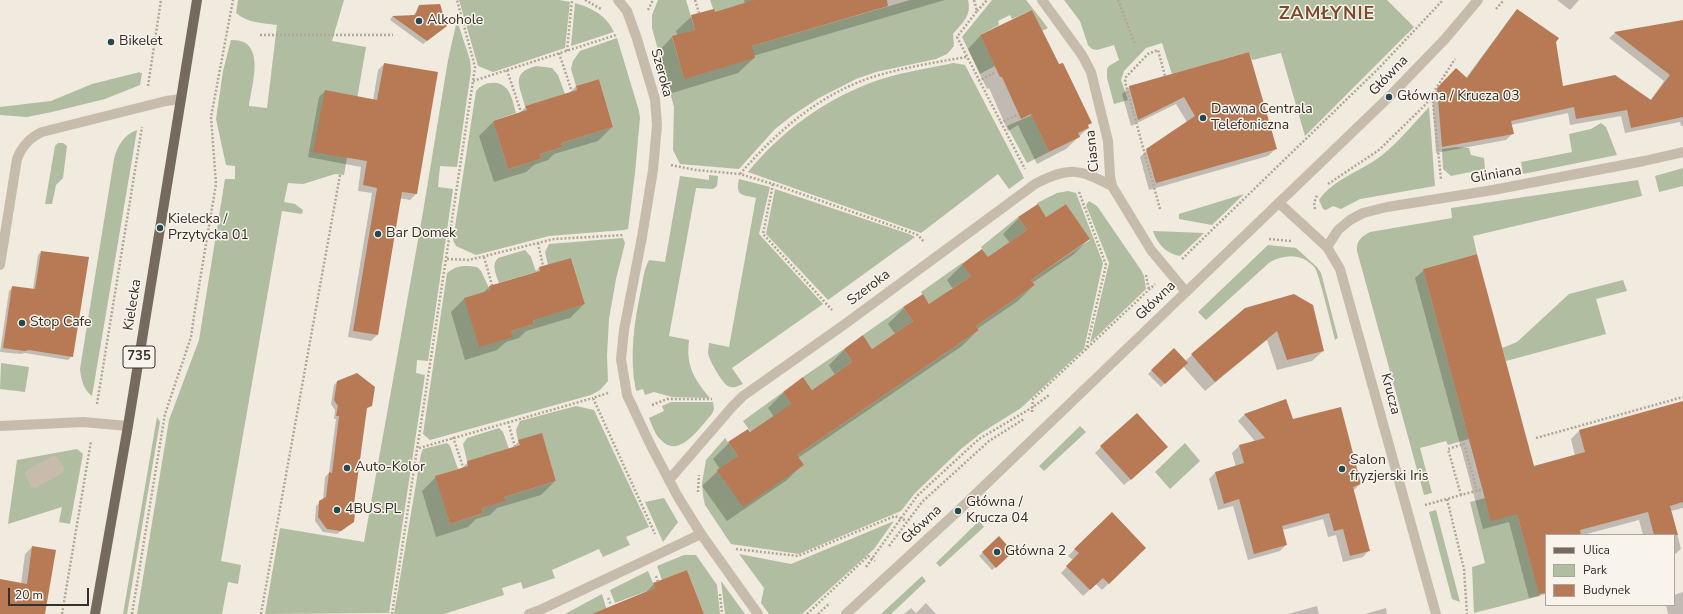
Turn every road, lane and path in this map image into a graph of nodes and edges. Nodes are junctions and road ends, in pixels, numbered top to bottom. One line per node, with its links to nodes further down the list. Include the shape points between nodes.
1 (161, 0): 34 (path)
2 (197, 0): 33 (main road, Kielecka / 735)
3 (233, 0): 103 (path, via 211,117 216,184 190,337 165,414)
4 (457, 0): 29 (path, via 475,67)
5 (572, 0): 22 (path)
6 (620, 0): 18 (street, Szeroka)
7 (695, 0): 17 (path)
8 (974, 0): 15 (path)
9 (987, 0): 15 (path)
10 (1042, 0): 44 (street, Ciasna, via 1082,55 1091,72 1108,141)
11 (1118, 0): 21 (path)
12 (1443, 0): 61 (path, via 1379,68)
13 (1478, 0): 49 (street, Główna, via 1445,39 1389,97)
14 (1504, 0): 16 (path)
15 (977, 11): 25 (path, via 957,37)
16 (1493, 12)
17 (699, 13)
18 (634, 29): 22 (path); 72 (street, Szeroka, via 655,99 657,125 653,170 621,359 627,395)
19 (260, 35): 20 (path)
20 (393, 35)
21 (1135, 44)
22 (567, 51): 23 (path)
23 (559, 53): 26 (path); 31 (path)
24 (1457, 54): 32 (path)
25 (966, 57): 30 (path); 41 (path, via 879,75 840,92 799,116 764,147)
26 (507, 70): 29 (path); 35 (path)
27 (994, 73): 30 (path)
28 (1165, 76): 50 (path, via 1158,50 1148,54 1126,77)
29 (473, 81): 57 (path)
30 (978, 81): 37 (path)
31 (572, 92)
32 (1432, 93): 45 (path, via 1426,104 1379,150); 48 (path)
33 (181, 99): 34 (street); 78 (main road, Kielecka / 735)
34 (145, 106): 58 (street, via 42,132 26,142 17,159); 76 (path)
35 (521, 112)
36 (1018, 114): 37 (path)
37 (1000, 123): 40 (path, via 1025,170)
38 (1683, 152): 48 (street, Gliniana, via 1501,189)
39 (668, 165): 41 (path)
40 (1030, 168)
41 (740, 174): 43 (path)
42 (340, 175): 104 (path)
43 (773, 184): 56 (path, via 918,235); 65 (path, via 762,234)
44 (1112, 186): 56 (street, Szeroka, via 1079,171 1057,174 1035,184); 61 (street, Ciasna, via 1146,242)
45 (1323, 188)
46 (1083, 192): 66 (path, via 1078,190 1106,265)
47 (1320, 192): 51 (path, via 1314,203)
48 (1443, 198): 54 (street, Gliniana, via 1363,213 1338,230)
49 (1279, 203): 54 (street, Krucza); 64 (street, Główna)
50 (1160, 209)
51 (1320, 214)
52 (630, 235): 53 (path, via 554,239)
53 (538, 243): 55 (path); 59 (path)
54 (1327, 247): 111 (street, Krucza, via 1340,269 1349,298)
55 (484, 256): 57 (path, via 470,260); 62 (path)
56 (936, 256): 65 (street, Szeroka)
57 (447, 259): 82 (path)
58 (0, 265)
59 (543, 266)
60 (1145, 271): 63 (path)
61 (1169, 272): 63 (path); 64 (street, Ciasna)
62 (492, 285)
63 (1149, 291): 66 (path)
64 (1186, 292): 110 (street, Główna, via 958,511)
65 (845, 324): 85 (street, Szeroka, via 743,396)
66 (1086, 351): 71 (path, via 1033,399)
67 (1054, 391): 71 (path)
68 (1683, 397): 80 (path)
69 (593, 398): 75 (path)
70 (718, 400): 72 (path, via 667,399)
71 (1033, 407): 73 (path); 92 (path, via 972,445 917,496)
72 (634, 412): 85 (street, Szeroka)
73 (1032, 414)
74 (1026, 418): 93 (path, via 978,451 922,502)
75 (508, 422): 79 (path); 81 (path)
76 (94, 423): 77 (street); 78 (street); 101 (path)
77 (0, 426)
78 (128, 426): 102 (main road, Kielecka / 735)
79 (453, 437): 82 (path); 83 (path)
80 (1536, 438)
81 (515, 447)
82 (418, 448): 105 (path)
83 (463, 467)
84 (700, 472): 88 (path)
85 (669, 480): 94 (street, Szeroka)
86 (1483, 489): 87 (path)
87 (1477, 491): 89 (path); 89 (path, via 1464,444 1448,449)
88 (699, 495)
89 (1461, 495): 90 (path)
90 (1447, 499): 91 (path); 112 (path, via 1464,569)
91 (1423, 506)
92 (900, 518): 93 (path); 95 (path, via 895,516 798,556); 97 (path)
93 (907, 520): 96 (path)
94 (701, 534): 106 (street); 107 (street, Szeroka)
95 (730, 548)
96 (886, 551)
97 (872, 559): 98 (path); 99 (path); 108 (path, via 868,556)
98 (878, 563)
99 (864, 570)
100 (834, 599): 109 (path)
101 (62, 614)
102 (95, 614)
103 (132, 614)
104 (261, 614)
105 (392, 614)
106 (529, 614)
107 (758, 614)
108 (807, 614)
109 (818, 614)
110 (846, 614)
111 (1436, 614)
112 (1467, 614)

